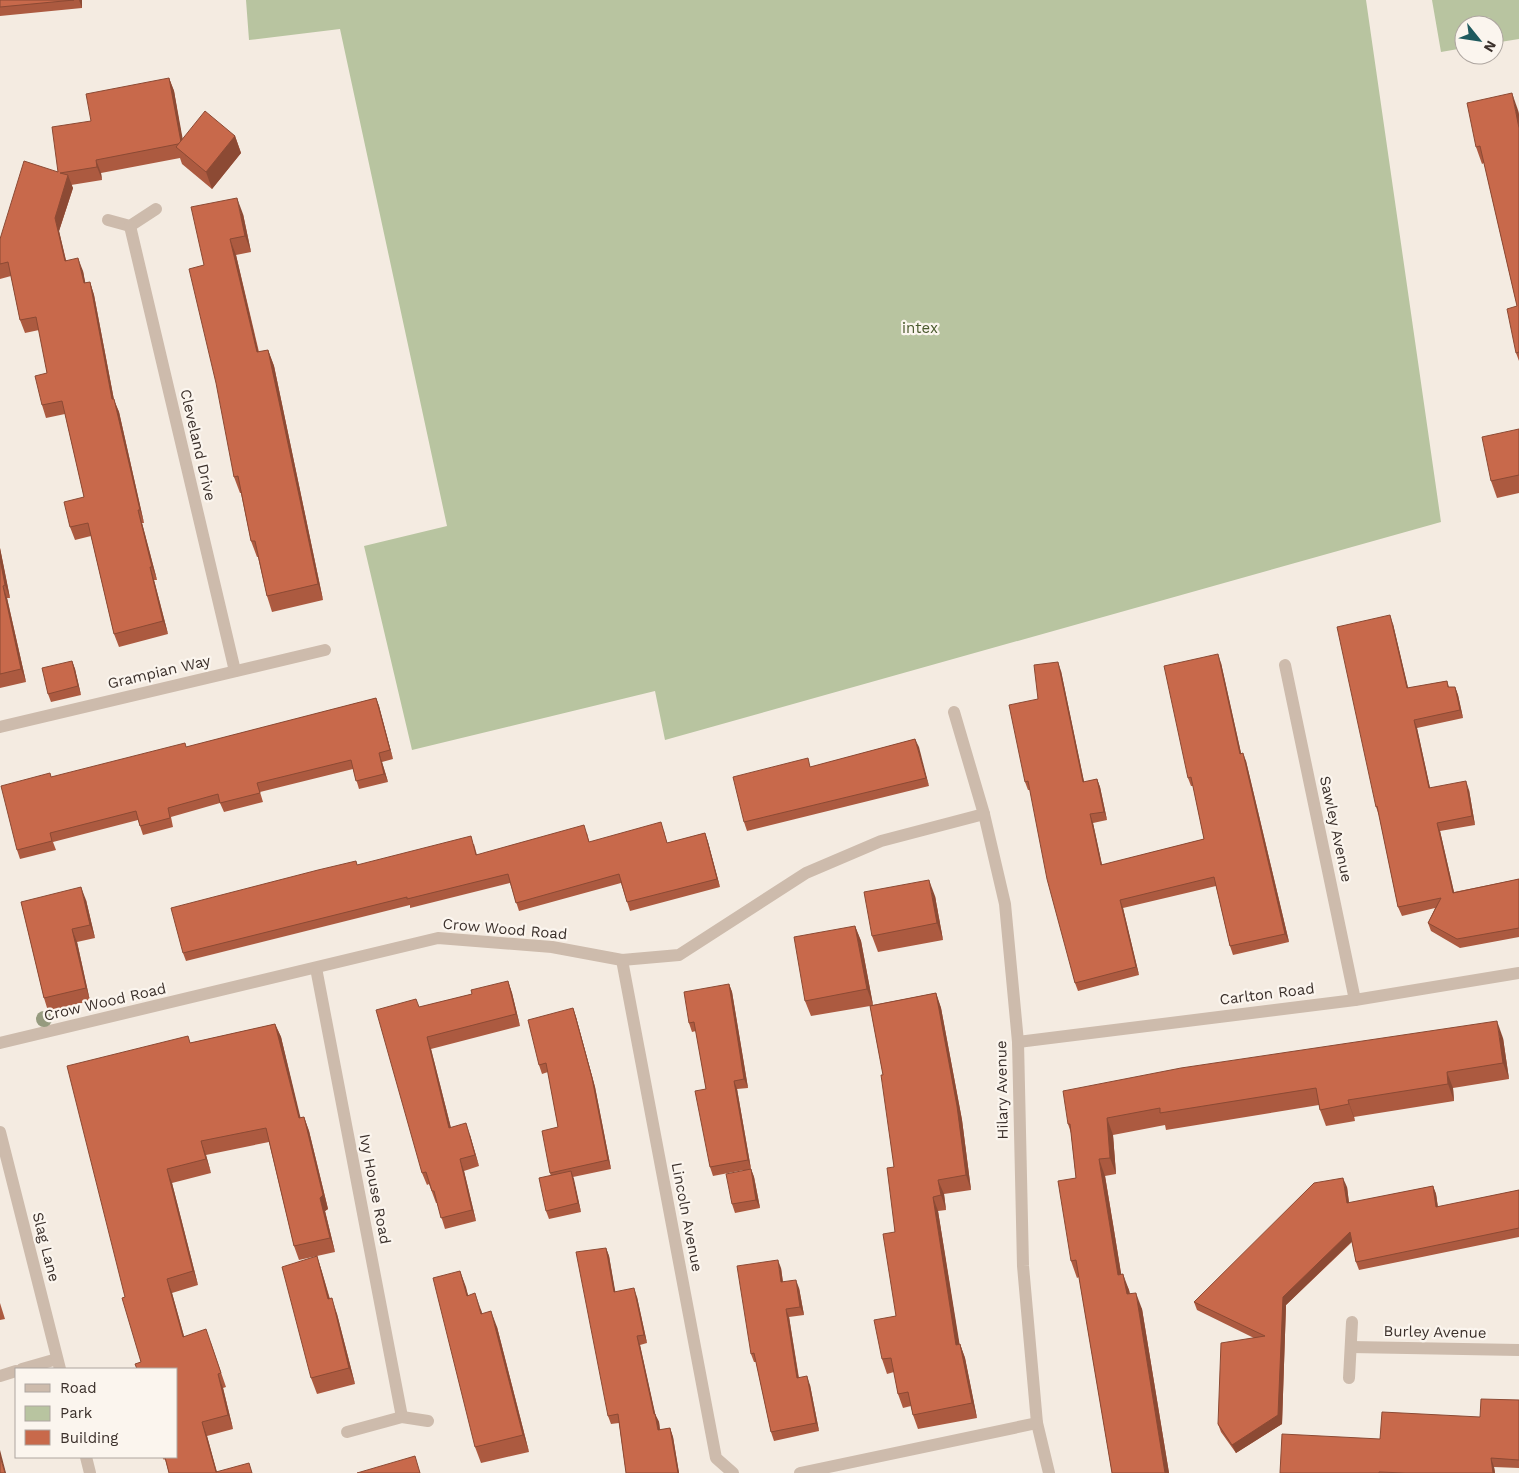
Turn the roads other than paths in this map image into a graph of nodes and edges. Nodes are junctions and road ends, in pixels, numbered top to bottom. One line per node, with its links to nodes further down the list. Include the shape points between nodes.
1 (156, 209): 3 (street)
2 (108, 220): 3 (street)
3 (130, 226): 6 (street, Cleveland Drive)
4 (325, 650): 6 (street, Grampian Way)
5 (1285, 665): 13 (street, Sawley Avenue)
6 (235, 671): 8 (street, Grampian Way)
7 (954, 712): 9 (street, Hilary Avenue)
8 (0, 727)
9 (984, 814): 10 (street, Crow Wood Road, via 881,841 806,873 679,955); 15 (street, Hilary Avenue, via 1005,904)
10 (622, 960): 11 (street, Crow Wood Road, via 552,947 438,938); 31 (street, Lincoln Avenue, via 716,1458)
11 (316, 968): 14 (street, Crow Wood Road); 25 (street, Ivy House Road)
12 (1519, 973): 13 (street, Carlton Road)
13 (1355, 1000): 15 (street, Carlton Road)
14 (0, 1042)
15 (1018, 1042): 27 (street, Hilary Avenue, via 1023,1266)
16 (0, 1132): 20 (street, Slag Lane)
17 (1352, 1322): 18 (street)
18 (1351, 1347): 19 (street, Burley Avenue); 24 (street)
19 (1519, 1350)
20 (58, 1364): 21 (street)
21 (29, 1368)
22 (15, 1371): 23 (street)
23 (0, 1376)
24 (1349, 1378)
25 (402, 1417): 26 (street); 28 (street)
26 (428, 1421)
27 (1037, 1423): 32 (street); 33 (street, Hilary Avenue)
28 (347, 1432)
29 (86, 1458): 30 (street)
30 (90, 1473)
31 (733, 1473)
32 (800, 1473)
33 (1049, 1473)

